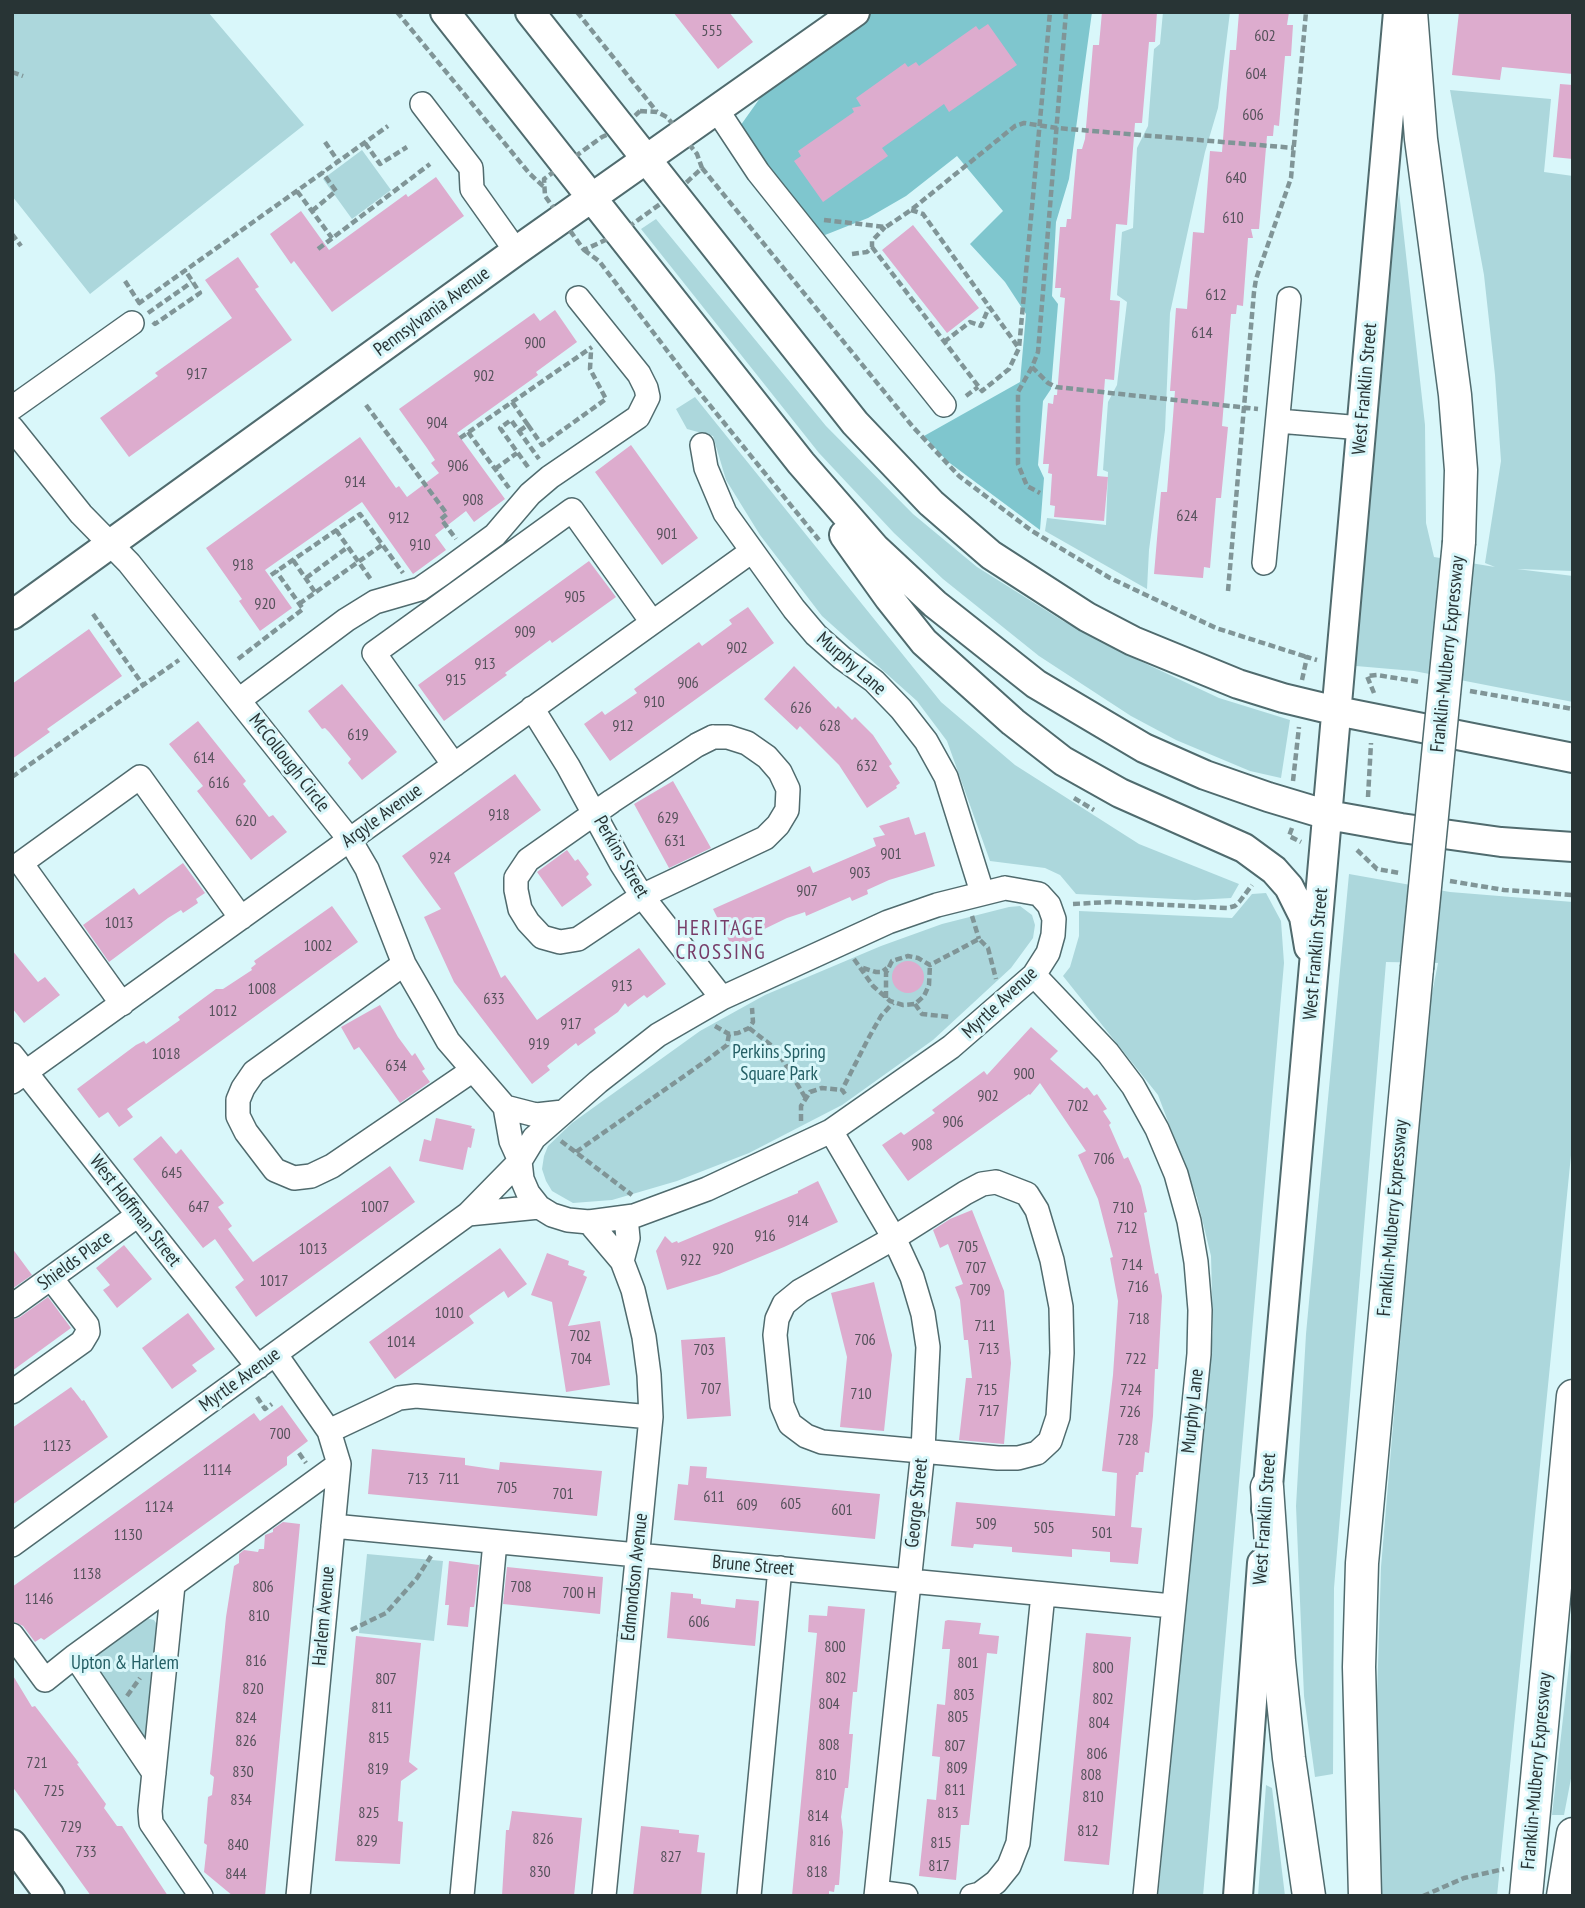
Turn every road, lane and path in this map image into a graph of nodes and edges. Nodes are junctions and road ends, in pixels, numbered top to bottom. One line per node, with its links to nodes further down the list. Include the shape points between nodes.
1 (397, 12): 33 (path)
2 (445, 12): 36 (main road)
3 (530, 12): 26 (main road)
4 (577, 12): 16 (path)
5 (855, 12): 14 (main road, Pennsylvania Avenue)
6 (1050, 12): 18 (path)
7 (1066, 12): 20 (path)
8 (1306, 12): 24 (path)
9 (1398, 12): 73 (main road, West Franklin Street)
10 (1411, 12): 222 (highway, Franklin-Mulberry Expressway, bridge, via 1421,139 1461,470 1459,542 1362,1563 1359,1667)
11 (12, 72): 12 (path)
12 (23, 76)
13 (422, 104): 51 (street, via 471,167 472,189)
14 (717, 110): 26 (main road, Pennsylvania Avenue); 67 (street, via 758,172)
15 (640, 111): 16 (path)
16 (657, 112): 17 (path)
17 (667, 117)
18 (1040, 125): 20 (path); 37 (path, via 1015,126); 61 (path)
19 (388, 126): 22 (path)
20 (1057, 128): 24 (path); 62 (path, via 1038,352)
21 (324, 142): 27 (path)
22 (365, 143): 23 (path, via 380,164); 27 (path)
23 (407, 147)
24 (1294, 148): 69 (path, via 1291,178 1255,279)
25 (697, 154): 29 (path)
26 (647, 159): 36 (main road, Pennsylvania Avenue); 113 (main road, via 855,423 931,503 992,555 1133,641 1238,684)
27 (338, 161): 30 (path)
28 (430, 164): 45 (path)
29 (702, 168): 31 (path); 103 (path, via 958,476 1032,531 1110,578 1216,628)
30 (322, 172): 34 (path); 38 (path, via 337,191)
31 (693, 175)
32 (544, 179): 33 (path)
33 (545, 188): 35 (path)
34 (297, 191): 38 (path); 53 (path)
35 (545, 196)
36 (593, 198): 51 (main road, Pennsylvania Avenue); 80 (main road)
37 (911, 210): 43 (path); 57 (path, via 923,214)
38 (312, 211): 45 (path)
39 (648, 213): 41 (path)
40 (823, 219): 42 (path)
41 (637, 221)
42 (867, 225): 43 (path); 47 (path)
43 (886, 227): 47 (path)
44 (12, 234): 49 (path)
45 (332, 239): 50 (path)
46 (576, 241): 48 (path, via 584,250)
47 (872, 244): 52 (path, via 867,251); 60 (path)
48 (599, 245)
49 (22, 246)
50 (318, 249)
51 (516, 251): 87 (main road, Pennsylvania Avenue)
52 (850, 254)
53 (185, 270): 54 (path); 58 (path)
54 (192, 282): 58 (path); 59 (path, via 200,293)
55 (578, 298): 82 (street, via 639,374 648,397 638,417)
56 (1289, 299): 70 (street)
57 (989, 307): 60 (path, via 981,326 970,321); 61 (path)
58 (136, 315): 68 (street)
59 (155, 324)
60 (944, 342): 63 (path)
61 (1019, 348): 63 (path, via 1009,369 982,391)
62 (1032, 366): 69 (path, via 1056,387); 83 (path, via 1018,392 1018,464 1027,486)
63 (978, 387): 64 (path)
64 (966, 396)
65 (512, 402): 71 (path); 71 (path, via 592,347 590,369 606,399 542,445); 75 (path)
66 (366, 405): 86 (path, via 447,514 441,519)
67 (944, 405)
68 (12, 408)
69 (1244, 408): 70 (path); 97 (path)
70 (1272, 416): 73 (street); 93 (street)
71 (528, 425): 74 (path)
72 (12, 428): 87 (street, McCollough Circle)
73 (1362, 428): 113 (main road, West Franklin Street)
74 (519, 431): 78 (path, via 511,420 500,428); 79 (path)
75 (468, 432): 76 (path); 81 (path)
76 (460, 438)
77 (702, 445): 90 (street, Murphy Lane, via 706,468 725,513)
78 (517, 453): 81 (path); 82 (path)
79 (539, 459)
80 (801, 463): 122 (main road, via 875,548 935,604 1036,684 1157,753 1231,784); 146 (main road, via 856,553 910,624 1013,722 1075,768 1244,848 1273,870 1289,887 1304,918)
81 (495, 469): 84 (path)
82 (540, 485): 111 (street, via 495,535 443,573 420,589 375,602 346,620)
83 (1040, 494)
84 (514, 496)
85 (336, 530): 88 (path, via 360,513); 89 (path); 91 (path)
86 (458, 541)
87 (110, 545): 101 (main road, Pennsylvania Avenue); 111 (street, McCollough Circle)
88 (382, 545): 92 (path); 94 (path)
89 (348, 547): 92 (path); 95 (path)
90 (752, 551): 102 (street, Argyle Avenue); 138 (street, Murphy Lane, via 816,635 874,681 926,741 946,777)
91 (293, 560): 95 (path); 99 (path, via 274,573)
92 (359, 561): 96 (path); 98 (path)
93 (1264, 563)
94 (406, 576)
95 (306, 578): 98 (path)
96 (378, 589)
97 (1228, 591)
98 (315, 592): 99 (path)
99 (299, 604): 104 (path, via 303,609)
100 (93, 614): 109 (path)
101 (12, 615)
102 (652, 622): 112 (street, Argyle Avenue); 117 (street, via 572,510 374,653)
103 (1307, 657): 106 (path); 107 (path)
104 (238, 659)
105 (179, 660): 109 (path)
106 (1320, 661)
107 (1303, 674)
108 (1367, 676): 110 (path)
109 (143, 685): 118 (path)
110 (1375, 695)
111 (239, 700): 125 (street, McCollough Circle)
112 (532, 708): 117 (street, Argyle Avenue); 121 (street, Perkins Street)
113 (1337, 711): 115 (main road); 122 (main road, West Franklin Street)
114 (1299, 723): 119 (path)
115 (1573, 758)
116 (1370, 763): 120 (path)
117 (454, 765): 125 (street, Argyle Avenue)
118 (12, 777)
119 (1293, 780)
120 (1368, 794)
121 (595, 813): 136 (street, Perkins Street); 136 (street, via 528,860 516,878 520,909 542,937 559,942 578,939); 136 (street, via 713,737 747,744 780,772 788,789 787,810 765,838)
122 (1328, 815): 129 (main road, via 1501,842); 146 (main road, West Franklin Street)
123 (1293, 826): 124 (path)
124 (1289, 836): 126 (path); 127 (path)
125 (350, 839): 139 (street, Argyle Avenue); 142 (street, McCollough Circle, via 367,869)
126 (1283, 843)
127 (1304, 844)
128 (1364, 844): 130 (path)
129 (1573, 847)
130 (1357, 850): 131 (path); 132 (path, via 1377,869)
131 (1349, 853)
132 (1402, 873)
133 (1441, 880): 135 (path)
134 (1254, 881): 137 (path, via 1235,906 1227,908 1110,902 1073,905)
135 (1573, 895)
136 (642, 896): 149 (street, Perkins Street)
137 (1069, 897)
138 (976, 902): 140 (path); 147 (street, Myrtle Avenue, via 1005,888 1040,894 1049,905 1054,936); 149 (street, Myrtle Avenue, via 888,922)
139 (241, 918): 153 (street, Argyle Avenue); 153 (street, via 141,777 86,816 21,863)
140 (979, 939): 143 (path); 148 (path, via 988,948)
141 (853, 958): 144 (path)
142 (404, 964): 160 (street, McCollough Circle, via 448,1041); 160 (street, via 254,1072 238,1100 246,1132 275,1170 294,1178 311,1176)
143 (930, 965): 145 (path, via 908,956 892,961); 154 (path, via 929,985)
144 (862, 968): 145 (path, via 882,972); 150 (path)
145 (887, 968): 150 (path)
146 (1314, 973): 190 (main road, West Franklin Street)
147 (1034, 975): 167 (street, Myrtle Avenue, via 951,1047); 200 (street, Murphy Lane, via 1133,1086 1176,1174 1189,1221 1200,1310 1199,1354)
148 (995, 983)
149 (722, 998): 165 (street, Myrtle Avenue, via 658,1035)
150 (886, 998): 152 (path)
151 (750, 999): 157 (path)
152 (894, 1002): 154 (path); 161 (path, via 881,1016)
153 (122, 1004): 159 (street, Argyle Avenue)
154 (915, 1004): 155 (path, via 922,1014)
155 (958, 1017)
156 (710, 1020): 158 (path)
157 (749, 1028): 158 (path); 162 (path, via 776,1049)
158 (729, 1034): 169 (path, via 727,1045)
159 (17, 1070): 174 (street, West Hoffman Street)
160 (473, 1070): 164 (street, McCollough Circle)
161 (842, 1090): 162 (path, via 822,1088); 163 (path)
162 (805, 1097): 166 (path)
163 (848, 1101)
164 (505, 1107): 165 (street, via 536,1115); 170 (street)
165 (563, 1112): 170 (street, Myrtle Avenue, via 534,1138)
166 (803, 1127)
167 (831, 1131): 175 (street, Myrtle Avenue, via 697,1193); 177 (street, George Street)
168 (556, 1138): 169 (path)
169 (576, 1152): 171 (path)
170 (520, 1161): 172 (street, via 528,1193); 173 (street, Myrtle Avenue)
171 (637, 1197)
172 (540, 1207): 173 (street, Myrtle Avenue); 176 (street, Myrtle Avenue, via 568,1220)
173 (468, 1214): 181 (street, Myrtle Avenue)
174 (138, 1215): 179 (street, Shields Place); 181 (street, West Hoffman Street)
175 (625, 1218): 176 (street, Myrtle Avenue); 178 (street, via 628,1238)
176 (589, 1222): 178 (street)
177 (894, 1238): 188 (street, George Street, via 912,1277 928,1347); 188 (street, via 784,1304 775,1335 782,1405 790,1424 822,1442); 188 (street, via 982,1184 1011,1186 1027,1195 1037,1210 1060,1307 1058,1417 1050,1441 1037,1453 1018,1458)
178 (622, 1261): 186 (street, Edmondson Avenue, via 644,1336)
179 (51, 1278): 180 (street, Shields Place); 182 (street, via 88,1332 82,1342)
180 (12, 1306)
181 (267, 1361): 187 (street, Harlem Avenue); 193 (street, Myrtle Avenue)
182 (12, 1392)
183 (1573, 1396): 224 (highway, Franklin-Mulberry Expressway)
184 (257, 1397): 185 (path, via 265,1409)
185 (272, 1404)
186 (651, 1417): 187 (street, via 416,1396 399,1398); 195 (street, Edmondson Avenue)
187 (329, 1430): 189 (street, Harlem Avenue)
188 (923, 1450): 197 (street, George Street)
189 (339, 1464): 191 (street, Harlem Avenue); 198 (street)
190 (1267, 1487): 220 (main road, West Franklin Street); 221 (highway, via 1279,1661)
191 (333, 1526): 192 (street, Brune Street); 213 (street, Harlem Avenue)
192 (495, 1542): 195 (street, Brune Street); 214 (street)
193 (12, 1545)
194 (431, 1555): 201 (path, via 397,1602 372,1622)
195 (637, 1555): 196 (street, Brune Street); 215 (street, Edmondson Avenue)
196 (780, 1569): 197 (street, Brune Street); 216 (street)
197 (909, 1581): 199 (street, Brune Street); 210 (street, George Street)
198 (173, 1585): 203 (street); 206 (street)
199 (1043, 1594): 200 (street, Brune Street); 218 (street, via 1018,1843 996,1882)
200 (1172, 1606): 219 (street, Murphy Lane)
201 (351, 1630)
202 (12, 1635): 203 (street, via 44,1680)
203 (75, 1656): 205 (street)
204 (142, 1671): 205 (path, via 136,1686)
205 (111, 1709): 206 (street)
206 (154, 1773): 212 (street, via 151,1823)
207 (1573, 1834): 225 (highway)
208 (12, 1844): 211 (main road)
209 (1504, 1869): 223 (path, via 1464,1878)
210 (876, 1894): 217 (street)
211 (50, 1896)
212 (201, 1896)
213 (299, 1896)
214 (462, 1896)
215 (604, 1896)
216 (748, 1896)
217 (906, 1896)
218 (972, 1896)
219 (1145, 1896)
220 (1238, 1896)
221 (1309, 1896)
222 (1365, 1896)
223 (1423, 1896)
224 (1526, 1896)
225 (1563, 1896)

